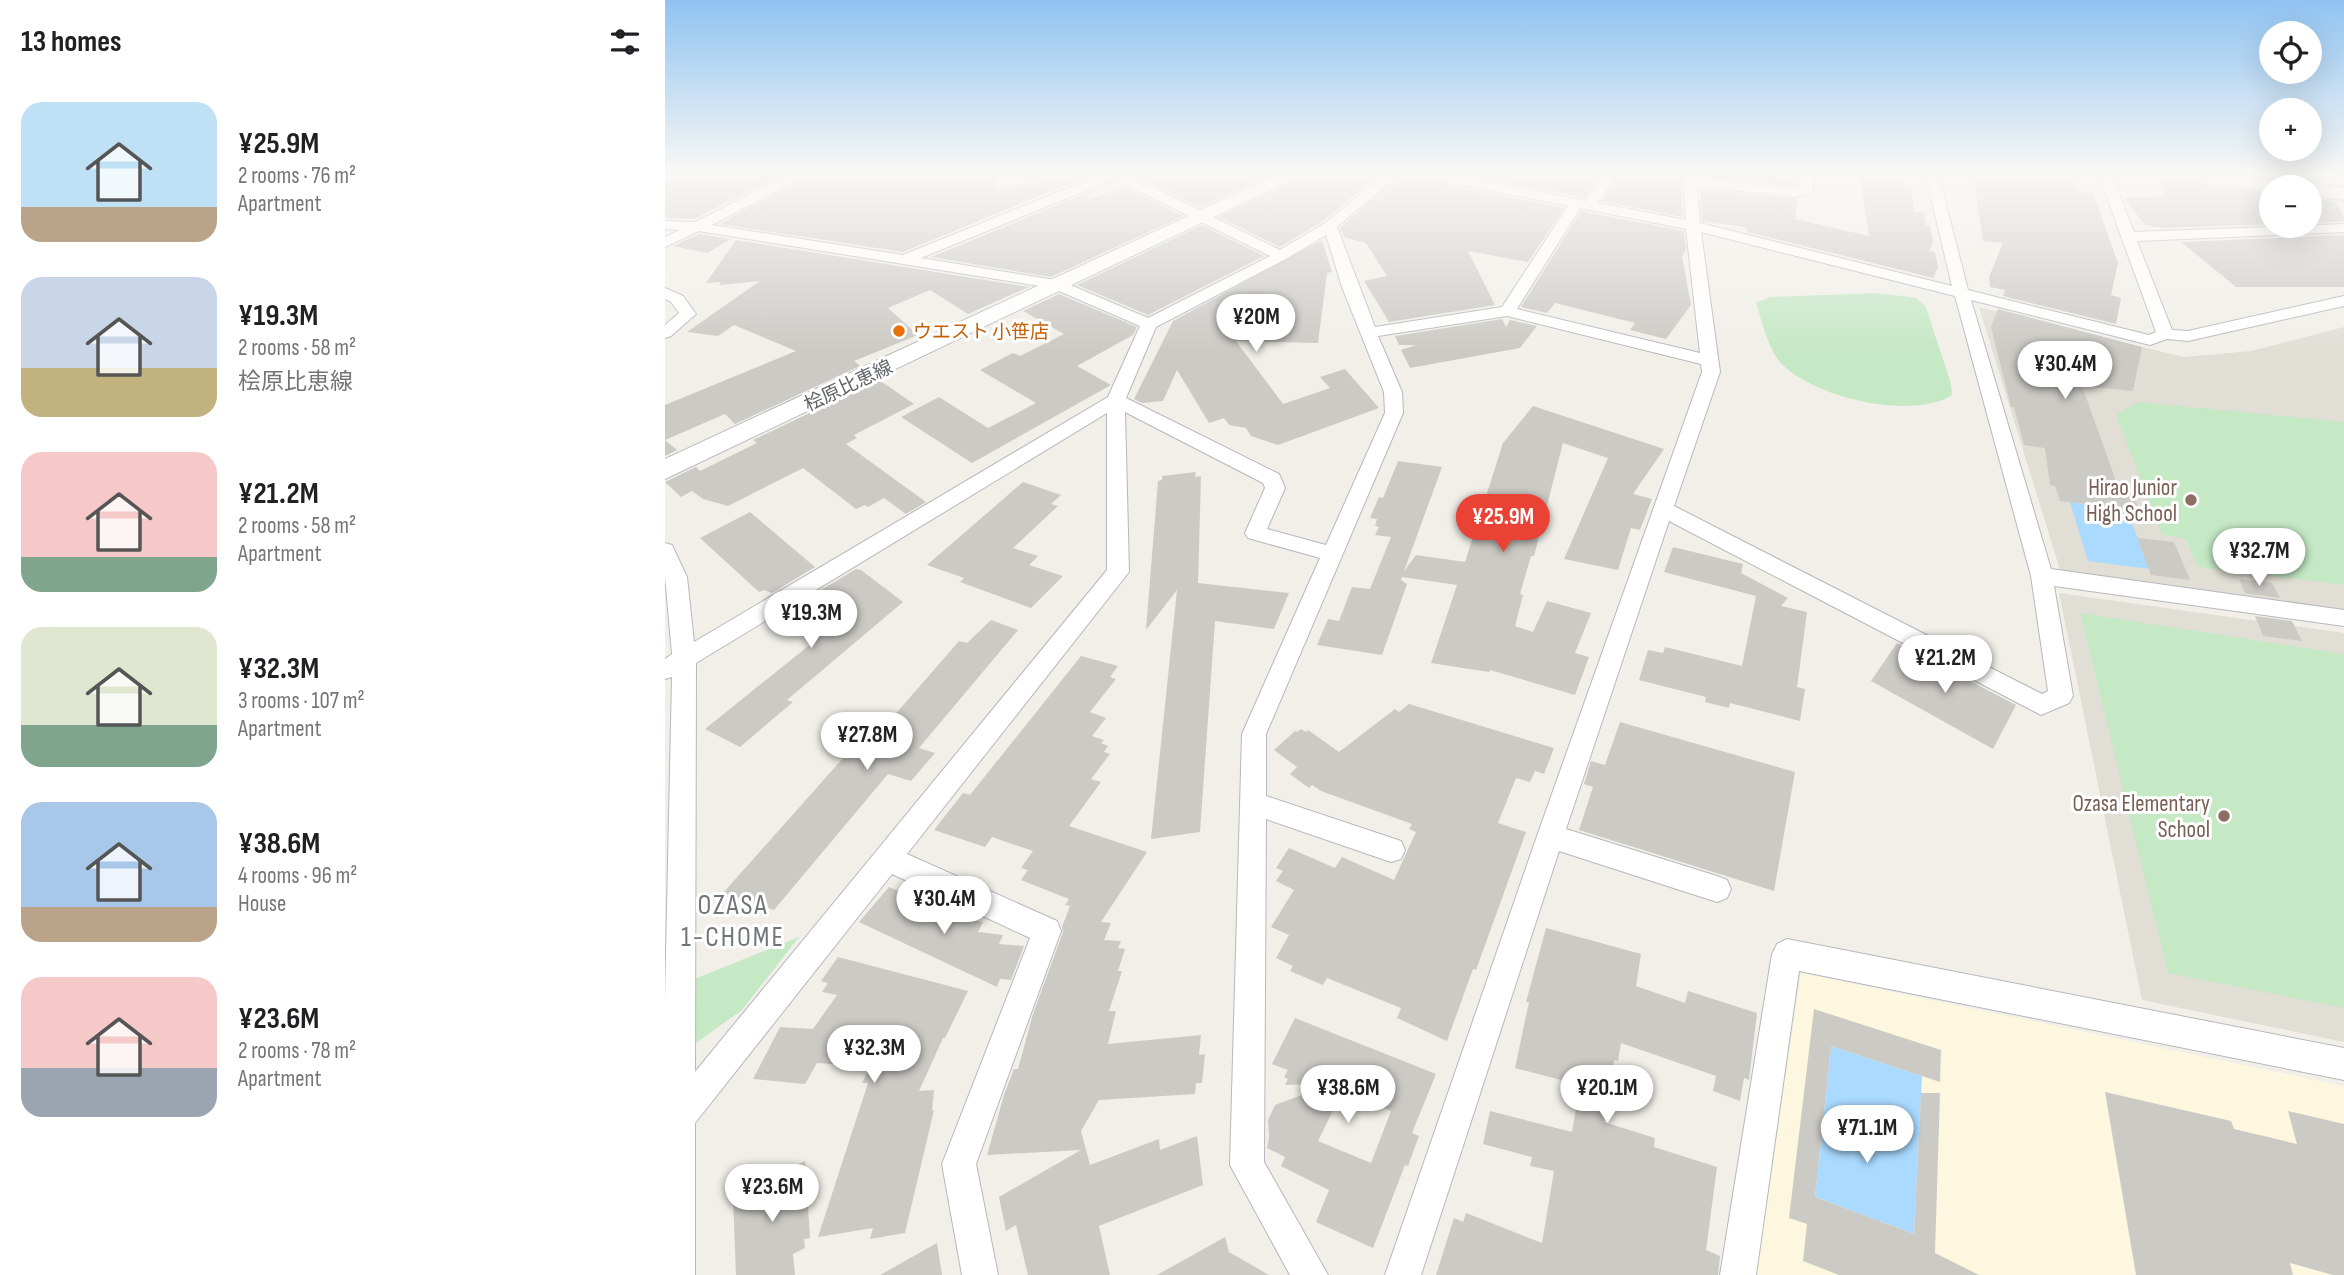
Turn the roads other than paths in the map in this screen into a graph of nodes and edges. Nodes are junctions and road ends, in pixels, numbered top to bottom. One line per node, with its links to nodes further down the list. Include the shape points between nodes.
1 (687, 232): 15 (street)
2 (733, 232): 17 (street)
3 (972, 232): 17 (street)
4 (1169, 232): 18 (main road, 桧原比恵線)
5 (1234, 232): 16 (street)
6 (1319, 232): 16 (street)
7 (1332, 232): 25 (street)
8 (1563, 232): 22 (street)
9 (1694, 232): 27 (street)
10 (1721, 232): 19 (street)
11 (1946, 232): 19 (street)
12 (2125, 232): 14 (street)
13 (2236, 232): 14 (street)
14 (2127, 237): 26 (street)
15 (665, 243)
16 (1281, 256): 23 (street)
17 (904, 260): 18 (street)
18 (1056, 284): 23 (street); 29 (main road, 桧原比恵線)
19 (1961, 291): 26 (street, via 2150,340); 33 (street)
20 (665, 293): 24 (street, via 677,299 688,314)
21 (2344, 301): 26 (street, via 2188,335)
22 (1507, 311): 25 (street); 27 (street)
23 (1149, 324): 28 (street)
24 (665, 332)
25 (1368, 332): 32 (street, via 1393,392 1394,413)
26 (2165, 334)
27 (1711, 361): 30 (street)
28 (1116, 400): 32 (street, via 1272,479 1275,488 1255,533); 35 (street); 39 (street, via 1118,572)
29 (665, 470)
30 (1663, 509): 33 (street, via 2041,705 2061,696); 37 (street)
31 (665, 550): 35 (street, via 675,577)
32 (1333, 554): 36 (street, via 1254,734)
33 (2042, 576): 34 (street)
34 (2344, 618)
35 (674, 665): 42 (street)
36 (1253, 803): 38 (street); 45 (street, via 1247,1165)
37 (1550, 836): 40 (street); 46 (street)
38 (1391, 850)
39 (887, 859): 42 (street); 44 (street, via 1047,931 959,1164)
40 (1717, 889)
41 (2344, 1064): 47 (street, via 1787,954)
42 (671, 1128): 43 (street)
43 (677, 1275)
44 (980, 1275)
45 (1310, 1275)
46 (1403, 1275)
47 (1738, 1275)

